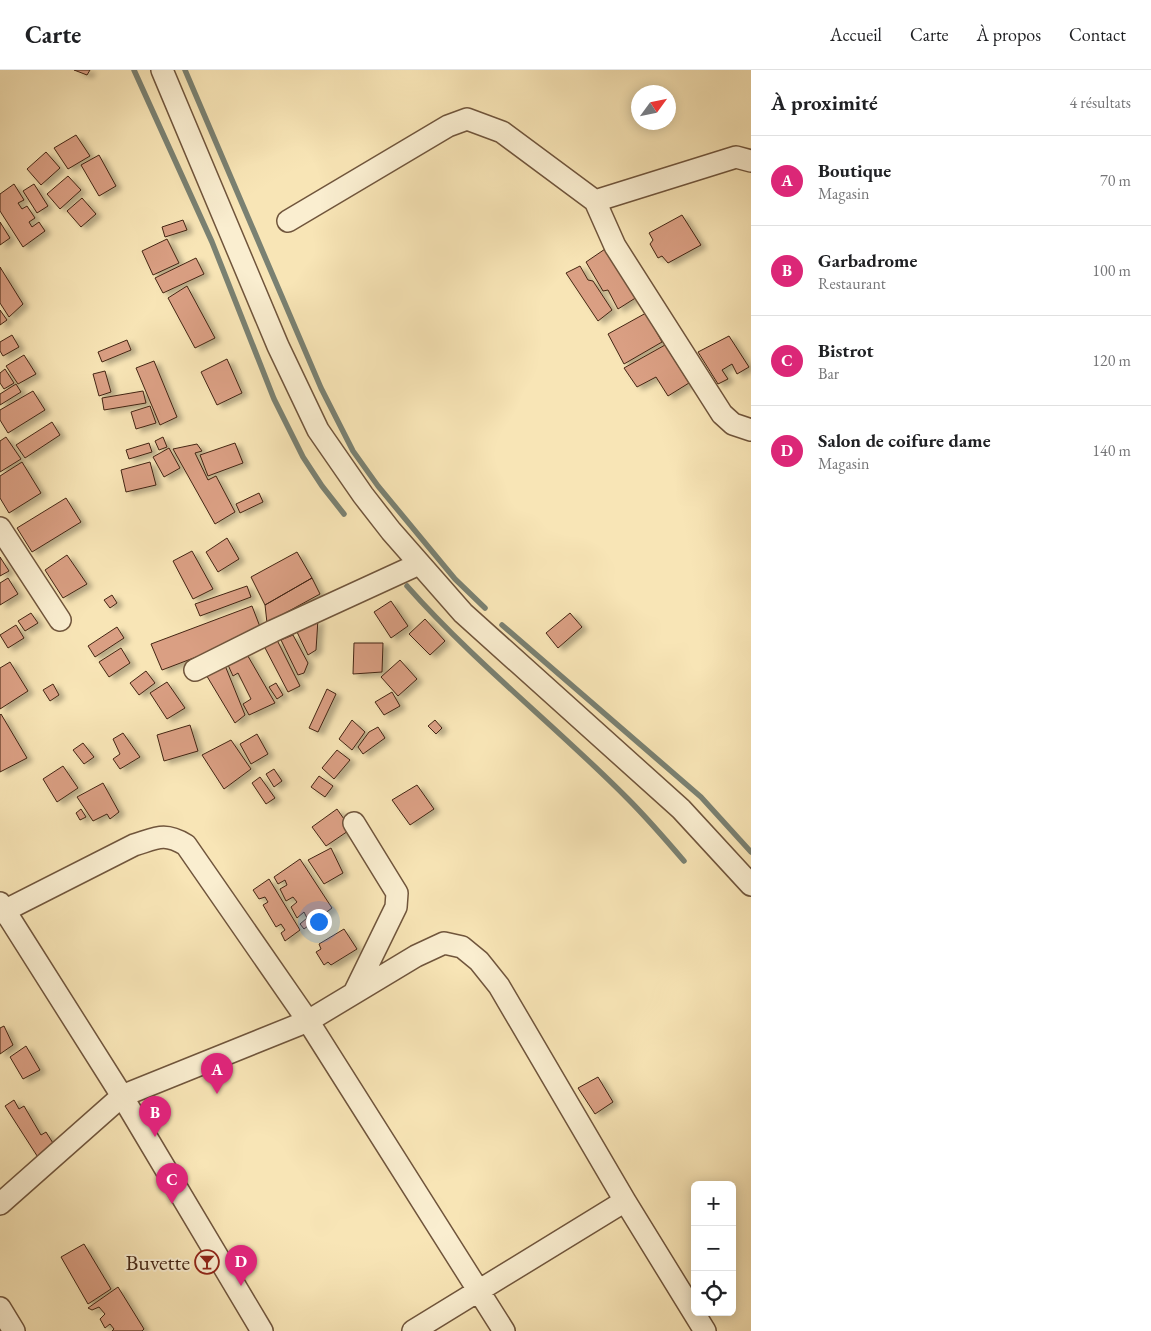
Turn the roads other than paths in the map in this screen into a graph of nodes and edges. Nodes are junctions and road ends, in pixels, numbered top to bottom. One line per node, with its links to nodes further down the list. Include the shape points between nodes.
1 (162, 70): 7 (street, via 278,346 318,430 363,496)
2 (751, 161): 3 (street, via 736,157)
3 (595, 201): 4 (street, via 502,132 467,119 448,126); 5 (street, via 615,246 722,414 733,424)
4 (288, 221)
5 (751, 430)
6 (0, 528): 8 (street)
7 (419, 564): 9 (street); 11 (street, via 463,613 681,809)
8 (60, 620)
9 (195, 670)
10 (354, 823): 13 (street, via 397,894 396,907)
11 (751, 885)
12 (1, 909): 14 (street, via 134,844 172,837 186,845); 15 (street)
13 (354, 993): 14 (street); 16 (street, via 444,943 462,947 479,961 499,986)
14 (308, 1021): 15 (street); 18 (street)
15 (122, 1096): 17 (street); 21 (street)
16 (625, 1201): 18 (street); 24 (street)
17 (0, 1204)
18 (478, 1290): 22 (street); 23 (street)
19 (0, 1308): 20 (street)
20 (14, 1331)
21 (262, 1331)
22 (413, 1331)
23 (504, 1331)
24 (705, 1331)

